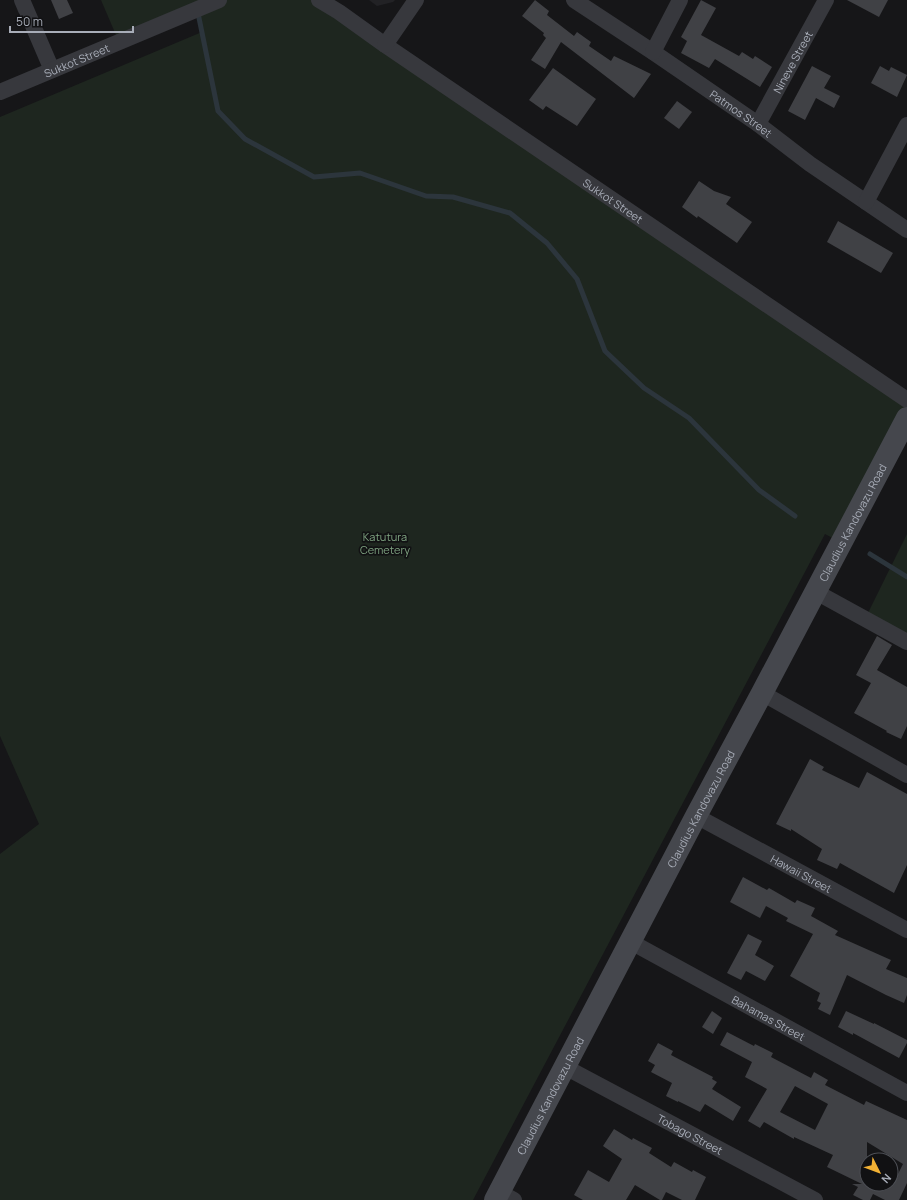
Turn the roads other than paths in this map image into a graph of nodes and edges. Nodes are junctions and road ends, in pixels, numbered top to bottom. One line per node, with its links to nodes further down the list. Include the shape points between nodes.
1 (22, 0): 10 (street)
2 (219, 0): 10 (street, Sukkot Street)
3 (319, 0): 8 (street, Sukkot Street)
4 (416, 0): 8 (street)
5 (574, 0): 9 (street, Patmos Street)
6 (680, 0): 9 (street)
7 (826, 0): 12 (street, Nineve Street)
8 (385, 45): 16 (street, Sukkot Street)
9 (653, 52): 12 (street, Patmos Street)
10 (52, 70): 11 (street, Sukkot Street)
11 (0, 92)
12 (758, 124): 14 (street, Patmos Street)
13 (907, 125): 14 (street)
14 (866, 202): 15 (street, Patmos Street)
15 (907, 230)
16 (907, 400)
17 (907, 418): 18 (street, Claudius Kandovazu Road)
18 (816, 592): 19 (street); 20 (street, Claudius Kandovazu Road)
19 (907, 642)
20 (762, 693): 21 (street); 22 (street, Claudius Kandovazu Road)
21 (907, 775)
22 (696, 816): 23 (street, Hawaii Street); 24 (street, Claudius Kandovazu Road)
23 (907, 930)
24 (631, 942): 25 (street, Claudius Kandovazu Road); 26 (street, Bahamas Street)
25 (565, 1067): 27 (street, Claudius Kandovazu Road); 28 (street, Tobago Street)
26 (907, 1093)
27 (503, 1197)
28 (815, 1200)

